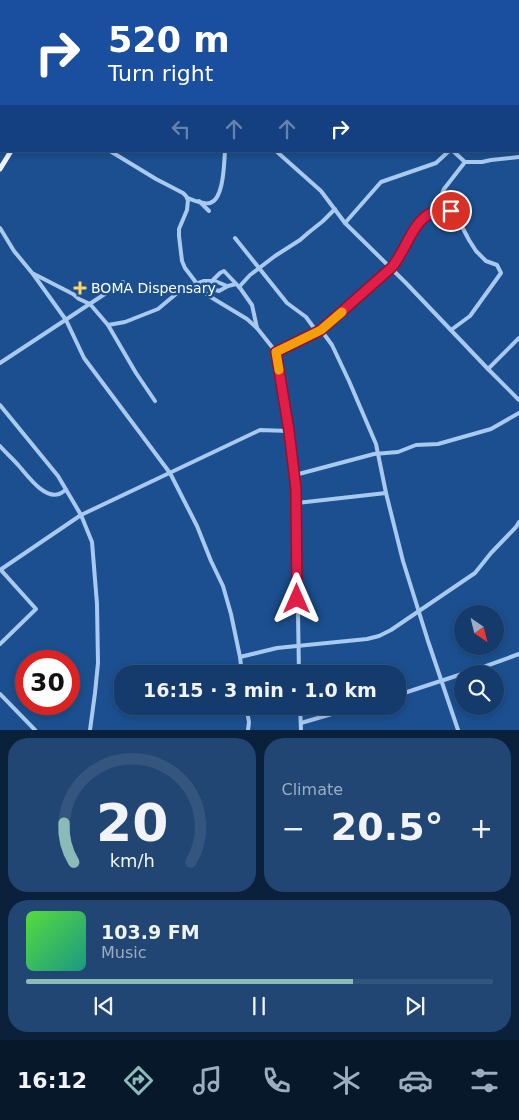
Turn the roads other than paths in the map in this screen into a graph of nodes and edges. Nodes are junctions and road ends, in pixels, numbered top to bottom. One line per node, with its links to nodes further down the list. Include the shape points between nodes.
1 (10, 152): 9 (main road)
2 (112, 152): 10 (street)
3 (224, 152): 11 (street, via 220,194 211,203)
4 (277, 152): 12 (street, via 322,191)
5 (448, 152): 15 (street, via 436,163 381,182)
6 (454, 152): 8 (street)
7 (519, 157): 8 (street)
8 (465, 162): 14 (street, via 444,189)
9 (0, 169)
10 (187, 198): 11 (street); 23 (street, via 187,210 179,229 180,251 185,268)
11 (199, 201): 13 (street)
12 (335, 210): 15 (street); 18 (street, via 300,240)
13 (209, 211)
14 (432, 212): 19 (street, via 419,223); 32 (street, via 451,211 476,251 486,261 497,265 501,273 470,316)
15 (345, 223): 19 (street)
16 (0, 228): 20 (street)
17 (236, 238): 18 (street)
18 (259, 268): 24 (street); 33 (street, via 287,303 306,317)
19 (391, 268): 31 (street); 32 (street)
20 (33, 274): 27 (street); 28 (street)
21 (212, 281): 23 (street); 24 (street, via 224,271); 25 (street); 26 (street)
22 (123, 282): 27 (street)
23 (197, 284): 26 (street); 29 (street, via 182,289 158,309)
24 (238, 285): 25 (street); 30 (street, via 252,305)
25 (227, 286): 26 (street, via 219,291)
26 (204, 289): 30 (street)
27 (90, 304): 28 (street); 29 (street)
28 (66, 320): 36 (street); 45 (street, via 84,358)
29 (108, 325): 39 (street)
30 (257, 328): 35 (street)
31 (321, 330): 33 (street); 44 (street, via 349,380)
32 (451, 330): 37 (street)
33 (316, 332): 35 (street)
34 (519, 338): 37 (street)
35 (276, 352): 42 (street)
36 (0, 363)
37 (488, 369): 38 (street)
38 (519, 400)
39 (155, 401)
40 (1, 409): 47 (street, via 58,476)
41 (519, 414): 44 (street, via 491,429 438,444 416,445 398,452)
42 (289, 431): 45 (street, via 260,430); 46 (street)
43 (0, 446): 47 (street, via 40,489 53,494)
44 (379, 454): 46 (street); 48 (street)
45 (170, 472): 50 (street); 57 (street, via 223,586)
46 (295, 475): 49 (street)
47 (66, 490): 50 (street)
48 (386, 493): 49 (street); 53 (street)
49 (297, 503): 55 (street)
50 (81, 515): 52 (street); 70 (street, via 92,542 97,604 98,663)
51 (519, 522): 53 (street, via 475,573)
52 (0, 570): 54 (street, via 36,609)
53 (419, 612): 55 (street, via 379,636); 62 (street)
54 (0, 644)
55 (298, 646): 57 (street); 59 (street)
56 (519, 654): 60 (street)
57 (240, 657): 58 (street)
58 (241, 665)
59 (299, 665)
60 (489, 665)
61 (454, 678): 62 (street)
62 (442, 682): 63 (street); 73 (street)
63 (406, 693)
64 (0, 694): 69 (street)
65 (248, 715): 71 (street)
66 (301, 715): 68 (street)
67 (328, 715): 68 (street)
68 (301, 723): 72 (street)
69 (34, 730)
70 (90, 730)
71 (248, 730)
72 (301, 730)
73 (458, 730)

